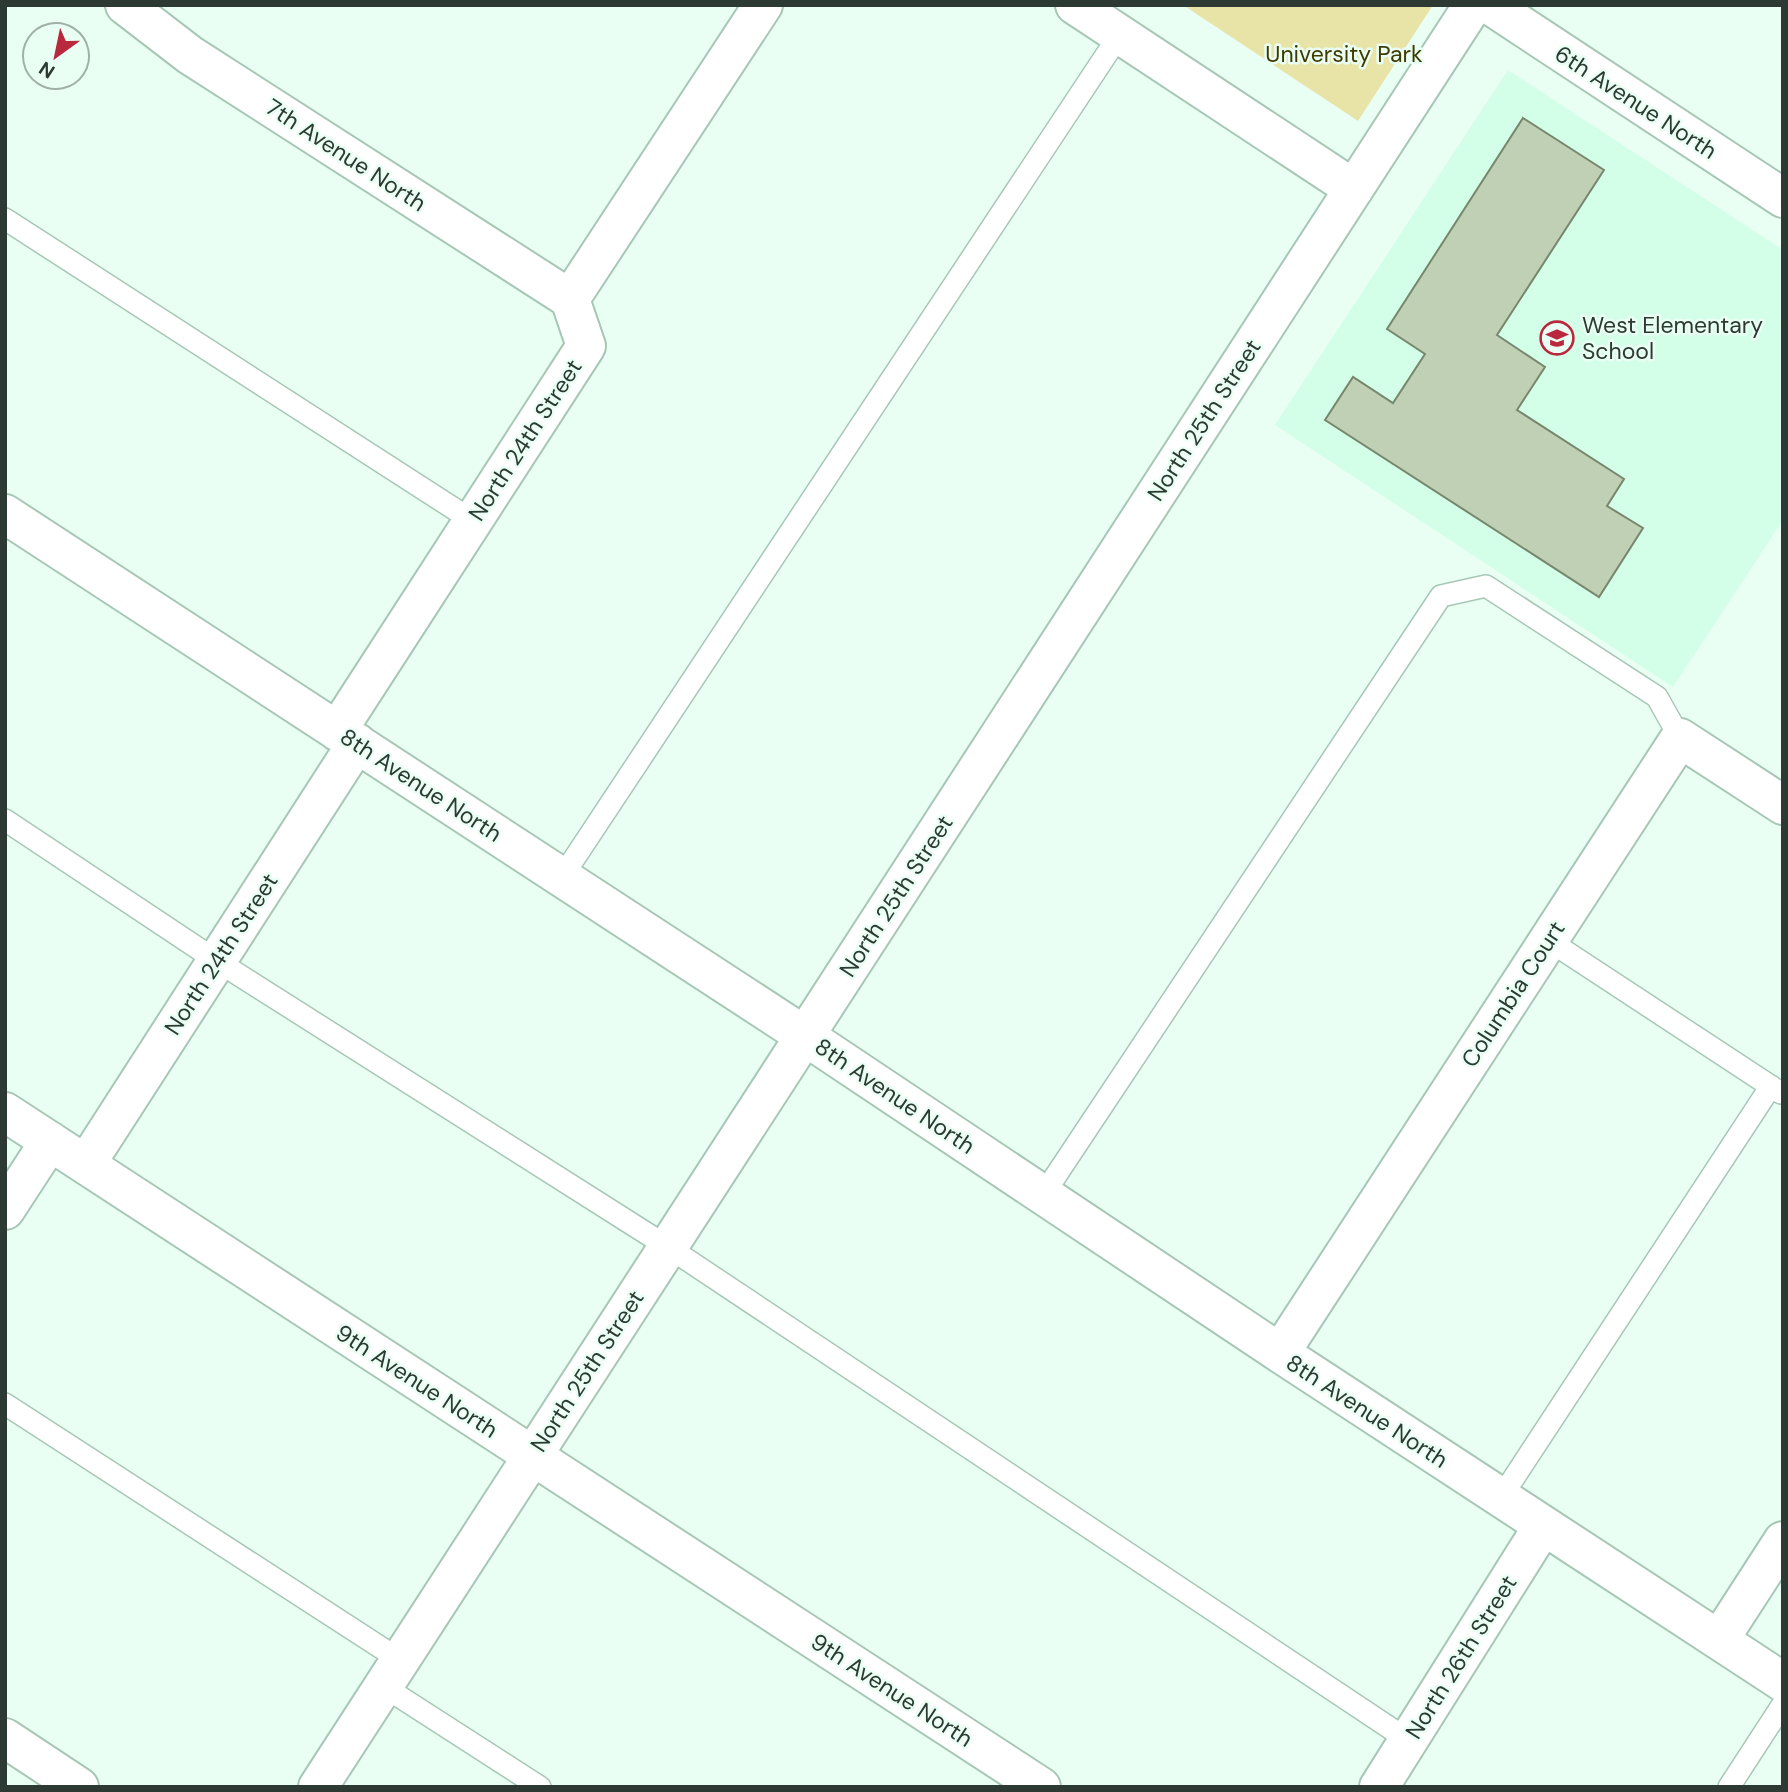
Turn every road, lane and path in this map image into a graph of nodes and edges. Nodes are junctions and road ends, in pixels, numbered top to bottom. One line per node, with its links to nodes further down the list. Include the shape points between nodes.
1 (125, 5): 10 (street, 7th Avenue North, via 190,55)
2 (763, 5): 10 (street)
3 (1075, 5): 6 (street)
4 (1473, 5): 7 (street, North 25th Street)
5 (1490, 5): 8 (street, 6th Avenue North)
6 (1120, 34): 7 (street); 17 (lane)
7 (1354, 189): 20 (street, North 25th Street)
8 (1783, 198)
9 (5, 219): 12 (lane)
10 (570, 299): 12 (street, North 24th Street, via 586,346)
11 (5, 514): 13 (street, 8th Avenue North)
12 (473, 521): 13 (street, North 24th Street)
13 (347, 737): 17 (street, 8th Avenue North); 19 (street, North 24th Street)
14 (1680, 738): 15 (street); 18 (street, Columbia Court); 25 (lane, via 1657,697 1486,586 1441,596)
15 (1783, 805)
16 (5, 820): 19 (lane)
17 (562, 877): 20 (street, 8th Avenue North)
18 (1548, 940): 21 (lane); 28 (street, Columbia Court)
19 (217, 961): 24 (street, North 24th Street); 27 (lane)
20 (805, 1036): 25 (street, 8th Avenue North); 27 (street, North 25th Street)
21 (1777, 1090): 31 (lane)
22 (5, 1112): 23 (street, 9th Avenue North)
23 (50, 1141): 24 (street, 9th Avenue North); 26 (street)
24 (86, 1164): 30 (street, 9th Avenue North)
25 (1043, 1195): 28 (street, 8th Avenue North)
26 (5, 1210)
27 (668, 1247): 30 (street, North 25th Street); 39 (lane)
28 (1280, 1353): 31 (street, 8th Avenue North)
29 (5, 1404): 35 (lane)
30 (532, 1456): 35 (street, North 25th Street); 43 (street, 9th Avenue North)
31 (1500, 1499): 32 (street, 8th Avenue North)
32 (1543, 1527): 34 (street, 8th Avenue North); 39 (street, North 26th Street)
33 (1783, 1541): 34 (street)
34 (1719, 1640): 36 (street, 8th Avenue North)
35 (392, 1673): 41 (street, North 25th Street); 42 (lane)
36 (1783, 1682)
37 (1783, 1704): 45 (lane)
38 (5, 1738): 40 (street)
39 (1408, 1740): 44 (street, North 26th Street)
40 (79, 1787)
41 (318, 1787)
42 (540, 1787)
43 (1041, 1787)
44 (1379, 1787)
45 (1729, 1787)

